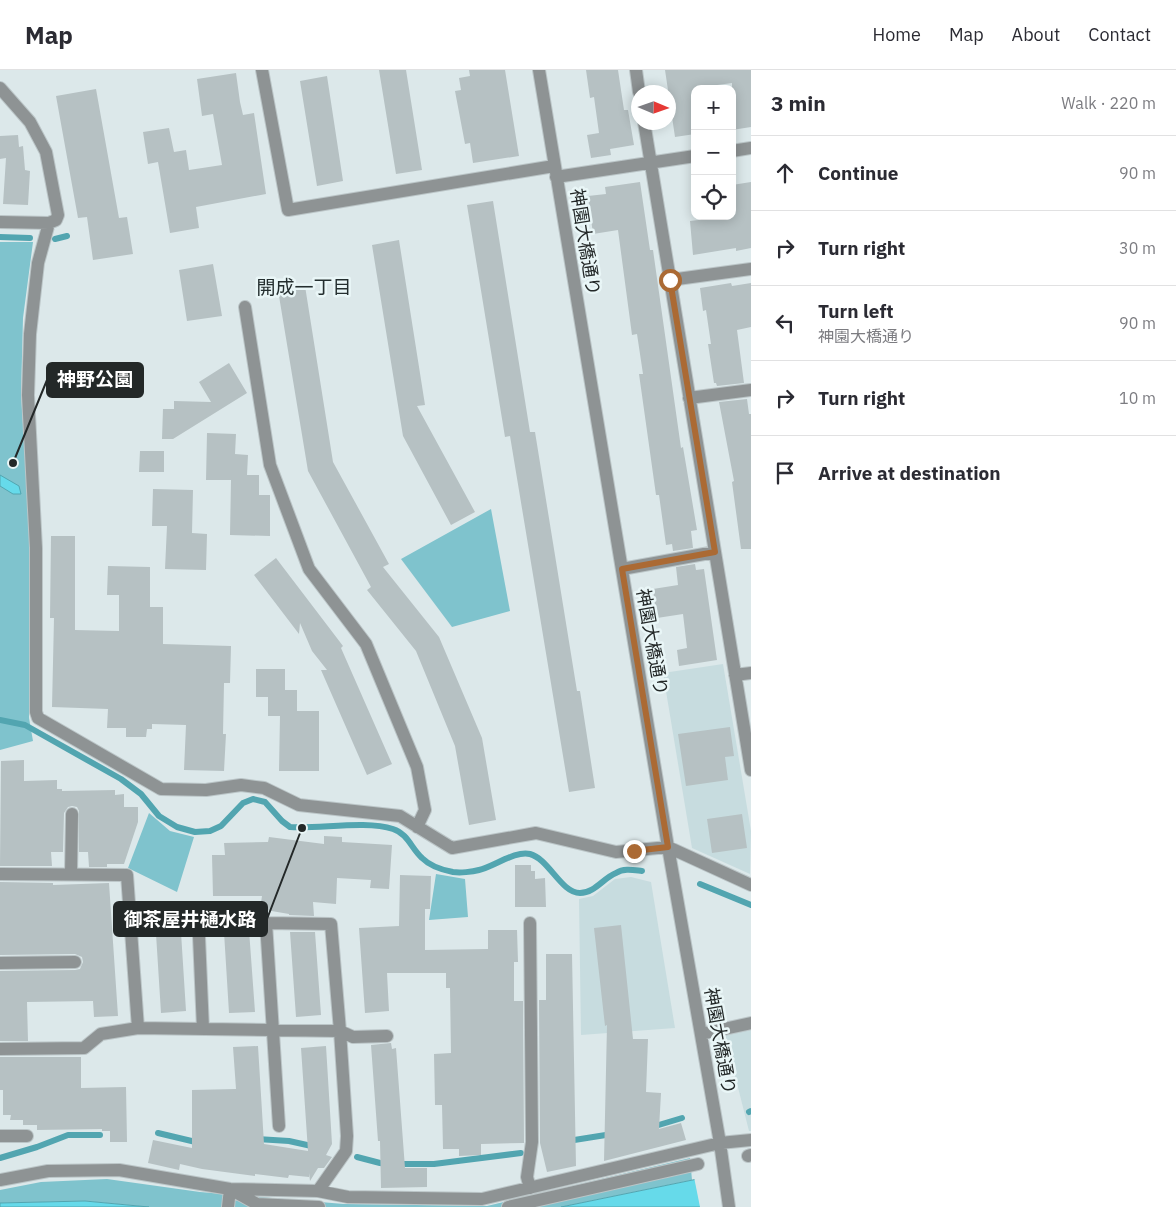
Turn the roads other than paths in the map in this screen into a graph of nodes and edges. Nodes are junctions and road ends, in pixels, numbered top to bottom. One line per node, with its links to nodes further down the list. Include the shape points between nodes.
1 (262, 70): 11 (street, via 288,210)
2 (538, 70): 11 (street, 神園大橋通り)
3 (636, 70): 4 (street)
4 (638, 85)
5 (0, 88): 13 (street, via 30,122 46,152 58,215)
6 (645, 130): 10 (street)
7 (751, 148): 8 (street)
8 (736, 150)
9 (691, 157): 10 (street)
10 (650, 163): 11 (street); 15 (street)
11 (555, 172): 20 (street, 神園大橋通り)
12 (0, 222): 13 (street)
13 (49, 223): 25 (street, via 36,272 28,386 36,548 38,718 161,789 206,790 241,785 264,788 299,804 400,816)
14 (751, 269): 15 (street)
15 (670, 280): 18 (street)
16 (245, 307): 25 (street, via 270,465 309,569 366,644 417,767 425,810)
17 (751, 390): 18 (street)
18 (689, 398): 19 (street)
19 (715, 552): 20 (street); 22 (street)
20 (622, 569): 26 (street, 神園大橋通り)
21 (751, 673): 22 (street)
22 (735, 675): 23 (street)
23 (751, 770)
24 (72, 814): 28 (street)
25 (417, 826): 26 (street, via 452,848 536,833 616,852)
26 (668, 847): 29 (street); 39 (street, 神園大橋通り)
27 (0, 874): 28 (street)
28 (71, 874): 35 (street, via 127,875)
29 (751, 885)
30 (266, 923): 36 (street, via 251,918 198,913); 37 (street); 38 (street, via 331,924)
31 (530, 923): 49 (street, via 532,1142 527,1176)
32 (75, 962): 33 (street)
33 (0, 963)
34 (751, 1023): 39 (street)
35 (138, 1028): 36 (street); 41 (street, via 101,1034 84,1048)
36 (204, 1029): 37 (street)
37 (272, 1030): 38 (street); 42 (street)
38 (340, 1031): 40 (street, via 353,1037); 51 (street, via 346,1151)
39 (701, 1034): 46 (street, 神園大橋通り)
40 (388, 1036)
41 (0, 1048)
42 (279, 1126)
43 (0, 1136): 44 (street)
44 (27, 1136)
45 (751, 1140): 46 (street)
46 (720, 1143): 49 (street); 55 (street, 神園大橋通り)
47 (698, 1164): 54 (street)
48 (0, 1180): 50 (street, via 48,1171 119,1170)
49 (530, 1188): 51 (street, via 482,1199 348,1197)
50 (230, 1189): 51 (street); 52 (street); 53 (street, via 256,1204)
51 (318, 1191)
52 (228, 1207)
53 (319, 1207)
54 (508, 1207)
55 (729, 1207)

